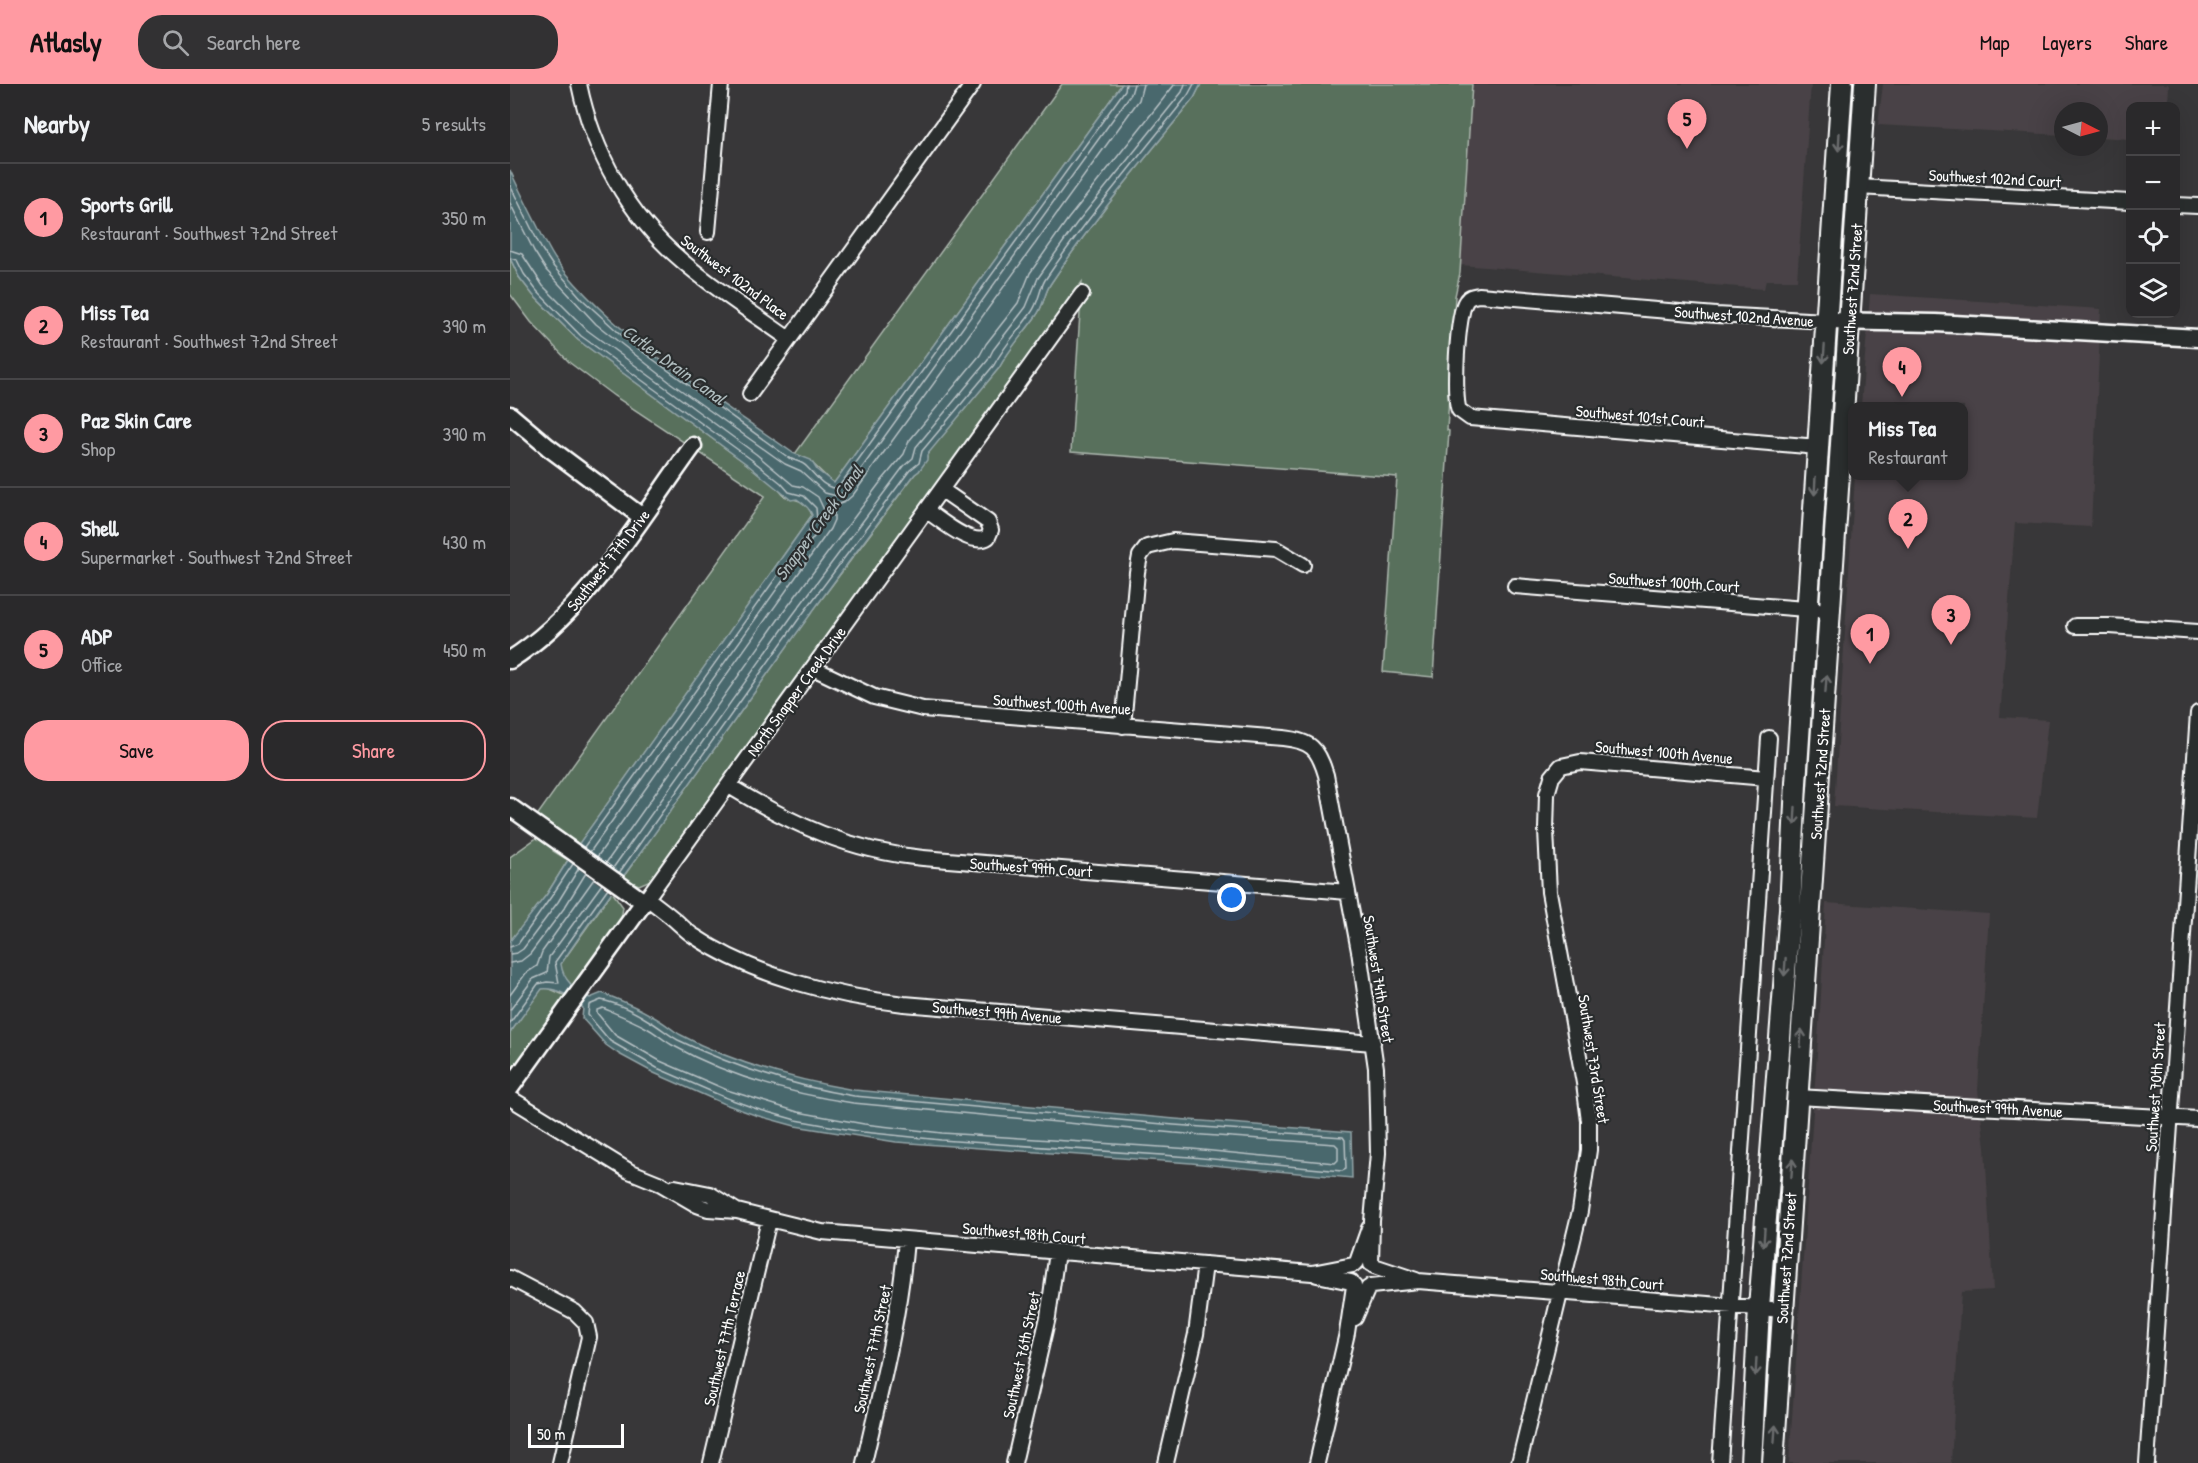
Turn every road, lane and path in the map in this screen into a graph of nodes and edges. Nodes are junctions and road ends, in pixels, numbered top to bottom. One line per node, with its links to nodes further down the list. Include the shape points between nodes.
1 (579, 84): 15 (street, Southwest 102nd Place, via 604,162 652,232 695,271)
2 (721, 84): 10 (street)
3 (973, 84): 15 (street, Southwest 102nd Place)
4 (1842, 84): 12 (main road, Southwest 72nd Street, one-way to 12)
5 (1865, 84): 6 (main road, Southwest 72nd Street)
6 (1858, 187): 7 (street, Southwest 102nd Court); 13 (main road, Southwest 72nd Street)
7 (2126, 202)
8 (2180, 205): 9 (street)
9 (2198, 206)
10 (708, 232)
11 (1082, 294): 21 (street, North Snapper Creek Drive)
12 (1826, 321): 13 (street, Southwest 102nd Avenue); 17 (street, Southwest 102nd Avenue, via 1471,297 1465,302 1460,333 1455,393); 20 (main road, Southwest 72nd Street, one-way to 20)
13 (1850, 322): 14 (street, Southwest 102nd Avenue); 27 (main road, Southwest 72nd Street)
14 (2198, 338)
15 (789, 339): 16 (street, Southwest 102nd Place)
16 (750, 394)
17 (1461, 414): 20 (street, Southwest 101st Court, via 1470,418)
18 (510, 415): 23 (street)
19 (693, 446): 23 (street, Southwest 77th Drive)
20 (1818, 447): 26 (main road, Southwest 72nd Street, one-way to 26)
21 (942, 490): 22 (street, North Snapper Creek Drive); 22 (street, via 988,522 988,537 981,541 972,539)
22 (927, 511): 31 (street, North Snapper Creek Drive)
23 (642, 517): 30 (street, Southwest 77th Drive, via 575,604 541,639)
24 (1303, 565): 33 (street, via 1276,549 1265,548 1173,540 1152,544 1143,551 1137,572)
25 (1515, 586): 26 (street, Southwest 100th Court)
26 (1808, 608): 27 (street, Southwest 100th Court); 38 (main road, Southwest 72nd Street)
27 (1830, 611): 39 (main road, Southwest 72nd Street, one-way to 27)
28 (2075, 626): 29 (street)
29 (2198, 632)
30 (510, 660)
31 (813, 668): 33 (street, Southwest 100th Avenue, via 874,697 915,708); 40 (street, North Snapper Creek Drive)
32 (2198, 713): 51 (street, Southwest 70th Street)
33 (1123, 726): 35 (street, Southwest 100th Avenue, via 1283,738)
34 (1769, 738): 37 (street)
35 (1314, 748): 42 (street, Southwest 74th Street, via 1326,775)
36 (1561, 766): 37 (street, Southwest 100th Avenue, via 1580,762); 62 (street, Southwest 73rd Street, via 1552,777 1547,794 1549,892 1584,1083 1589,1150 1584,1193)
37 (1766, 778): 63 (street)
38 (1796, 783): 39 (main road); 44 (main road, Southwest 72nd Street, one-way to 44)
39 (1819, 784): 45 (main road, Southwest 72nd Street)
40 (729, 786): 42 (street, Southwest 99th Court, via 816,832 881,853); 43 (street, North Snapper Creek Drive)
41 (510, 807): 43 (street, Southwest 99th Avenue)
42 (1348, 892): 46 (street, Southwest 74th Street)
43 (645, 900): 46 (street, Southwest 99th Avenue, via 692,936 754,966 809,987 856,998); 47 (street, North Snapper Creek Drive)
44 (1790, 909): 45 (main road); 48 (main road, Southwest 72nd Street, one-way to 48)
45 (1810, 910): 49 (main road, Southwest 72nd Street, one-way to 45)
46 (1373, 1043): 57 (street, Southwest 74th Street, via 1378,1138 1372,1221)
47 (510, 1088)
48 (1776, 1095): 49 (main road); 64 (main road, Southwest 72nd Street, one-way to 64)
49 (1797, 1097): 51 (street, Southwest 99th Avenue); 65 (main road, Southwest 72nd Street, one-way to 49)
50 (510, 1098): 53 (street, Southwest 98th Court, via 629,1171 702,1208 737,1211)
51 (2169, 1117): 52 (street, Southwest 99th Avenue); 76 (street, Southwest 70th Street)
52 (2198, 1119)
53 (769, 1220): 54 (street, Southwest 98th Court, via 822,1232); 67 (street, Southwest 77th Terrace)
54 (906, 1240): 55 (street, Southwest 98th Court); 68 (street, Southwest 77th Street, via 892,1345)
55 (1057, 1252): 56 (street, Southwest 98th Court); 69 (street, Southwest 76th Street, via 1048,1317)
56 (1205, 1264): 58 (street, Southwest 98th Court); 70 (street, via 1196,1335)
57 (1364, 1264): 58 (street, Southwest 98th Court); 60 (street, Southwest 98th Court); 61 (street, via 1349,1273); 61 (street, via 1376,1279)
58 (1312, 1273): 61 (street, Southwest 98th Court)
59 (510, 1278): 66 (street, via 575,1312 586,1323 589,1333)
60 (1418, 1281): 61 (street, Southwest 98th Court); 62 (street, Southwest 98th Court)
61 (1361, 1285): 71 (street)
62 (1560, 1292): 63 (street, Southwest 98th Court); 72 (street, Southwest 73rd Street)
63 (1730, 1307): 64 (street, Southwest 98th Court); 73 (street)
64 (1759, 1308): 65 (street, Southwest 98th Court); 74 (main road, Southwest 72nd Street, one-way to 74)
65 (1783, 1310): 75 (main road, Southwest 72nd Street, one-way to 65)
66 (560, 1463)
67 (711, 1463)
68 (864, 1463)
69 (1014, 1463)
70 (1166, 1463)
71 (1317, 1463)
72 (1519, 1463)
73 (1720, 1463)
74 (1750, 1463)
75 (1773, 1463)
76 (2147, 1463)

